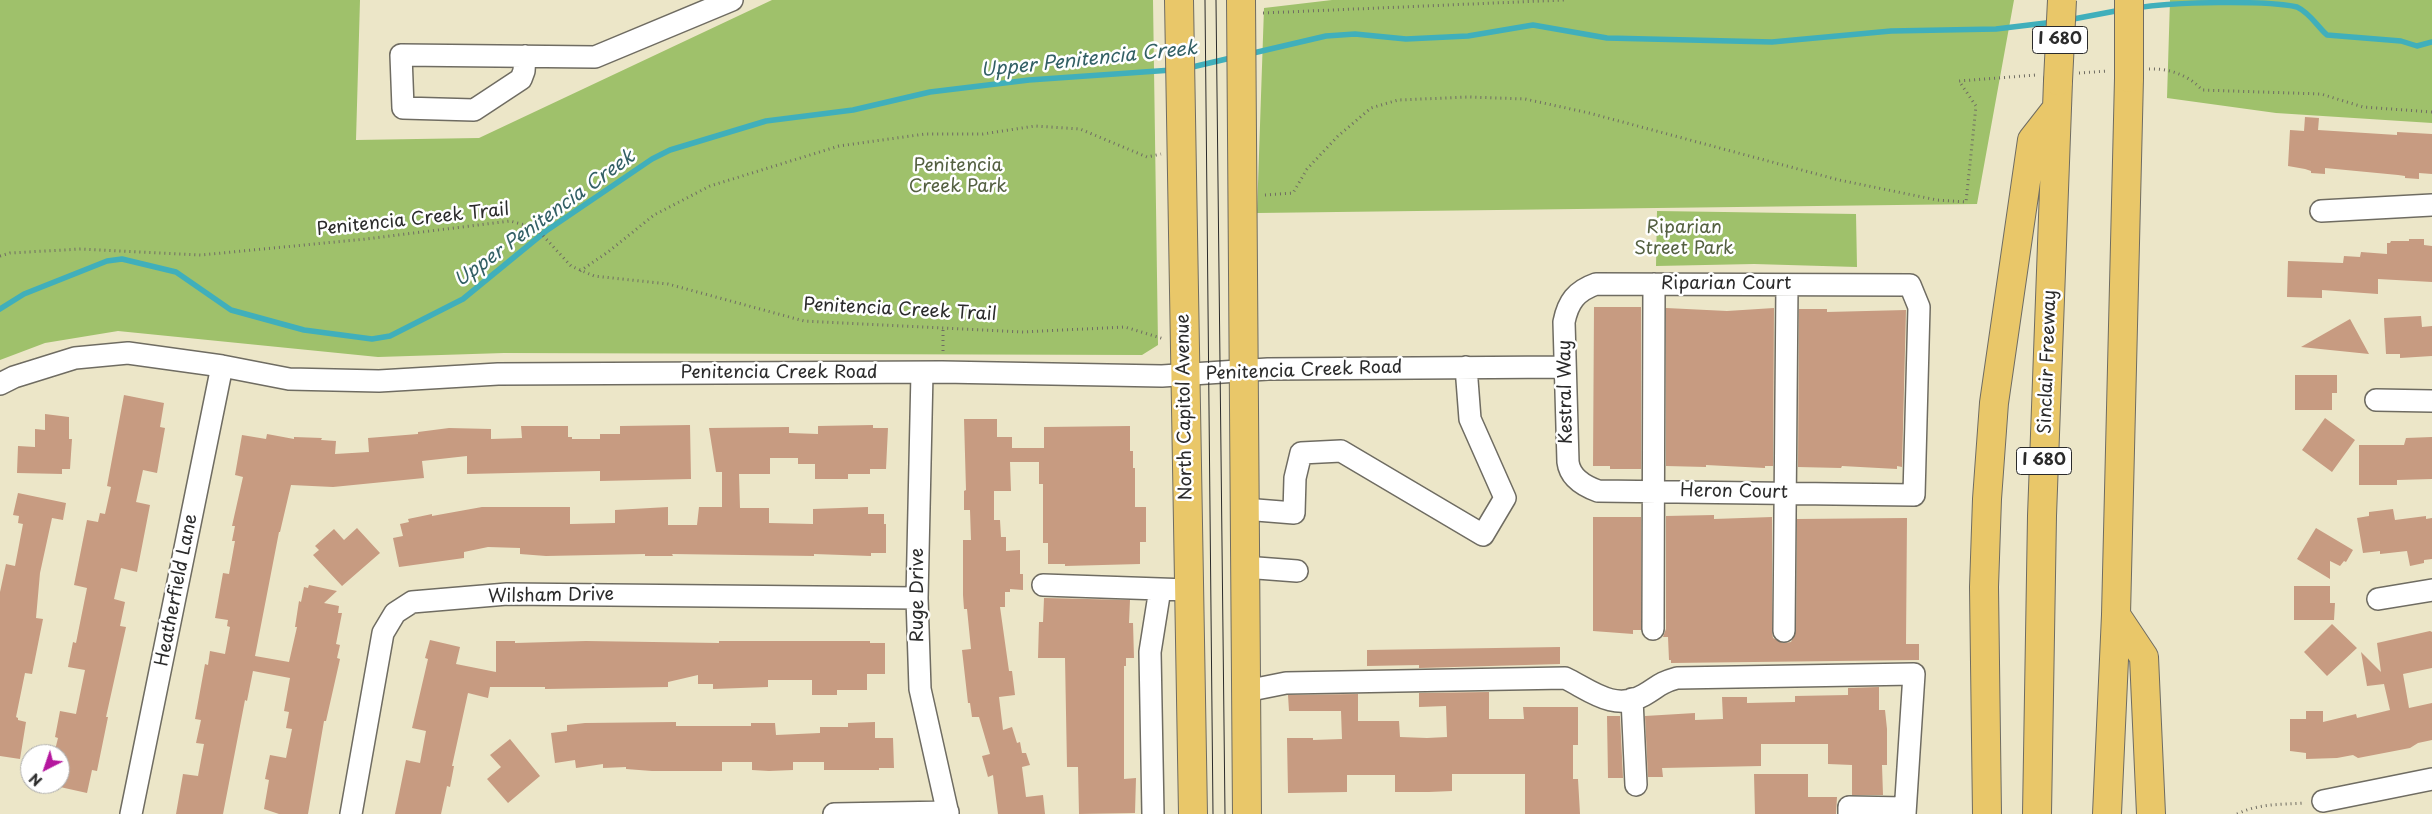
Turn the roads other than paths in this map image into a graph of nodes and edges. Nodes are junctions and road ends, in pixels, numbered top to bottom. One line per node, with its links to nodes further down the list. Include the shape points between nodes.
1 (732, 0): 6 (street, via 595,57)
2 (1179, 0): 18 (main road, North Capitol Avenue, via 1171,150)
3 (2062, 0): 7 (main road, Sinclair Freeway / I 680, bridge)
4 (2130, 0): 35 (main road, bridge)
5 (1247, 15): 16 (main road, via 1242,152)
6 (525, 56): 6 (street, via 401,54 403,108 474,110 521,79)
7 (2058, 108): 52 (main road, via 2032,140 1994,403 1984,587); 53 (main road, Sinclair Freeway / I 680, via 2042,516)
8 (2432, 205): 9 (street)
9 (2321, 211)
10 (1654, 284): 11 (street, Riparian Court); 12 (street, Riparian Court, via 1596,284 1585,288 1568,306); 23 (street)
11 (1787, 284): 24 (street); 25 (street, Riparian Court, via 1910,285 1919,307)
12 (1564, 322): 15 (street, Kestral Way)
13 (222, 366): 17 (street, Penitencia Creek Road, via 289,379 379,381 498,374); 19 (street, Penitencia Creek Road, via 128,353 75,358); 45 (street, Heatherfield Lane)
14 (1466, 367): 15 (street, Penitencia Creek Road); 16 (street, Penitencia Creek Road); 26 (street, via 1470,420 1505,498 1483,535 1341,451 1302,453 1295,478 1294,513)
15 (1565, 368): 22 (street, Kestral Way)
16 (1244, 371): 18 (street, Penitencia Creek Road); 26 (main road)
17 (922, 372): 18 (street, Penitencia Creek Road); 33 (street, Ruge Drive)
18 (1185, 375): 31 (main road, North Capitol Avenue)
19 (0, 384)
20 (2376, 400): 21 (street)
21 (2432, 400)
22 (1568, 462): 23 (street, Heron Court, via 1575,478 1586,486 1598,490)
23 (1653, 491): 24 (street, Heron Court); 36 (street)
24 (1786, 493): 25 (street, Heron Court); 37 (street)
25 (1914, 495)
26 (1244, 509): 27 (main road)
27 (1244, 567): 28 (street); 38 (main road)
28 (1297, 571)
29 (1043, 585): 30 (street)
30 (1160, 589): 31 (street); 48 (street, via 1150,652)
31 (1188, 590): 49 (main road, North Capitol Avenue)
32 (2432, 590): 34 (street)
33 (917, 598): 44 (street, Ruge Drive, via 920,689); 46 (street, Wilsham Drive, via 507,594 412,602 395,614 383,633)
34 (2378, 600)
35 (2116, 615): 54 (main road); 55 (main road, via 2144,658)
36 (1653, 629)
37 (1784, 631)
38 (1246, 691): 39 (street, via 1286,684 1565,678 1600,698 1620,702); 50 (main road)
39 (1632, 699): 41 (street); 43 (street, via 1643,696 1660,683 1677,678 1914,674)
40 (2432, 779): 42 (street)
41 (1636, 785)
42 (2323, 801)
43 (1905, 811): 51 (street, via 1849,807)
44 (948, 813): 47 (street)
45 (131, 814)
46 (351, 814)
47 (834, 814)
48 (1152, 814)
49 (1193, 814)
50 (1247, 814)
51 (1849, 814)
52 (1985, 814)
53 (2037, 814)
54 (2107, 814)
55 (2151, 814)

